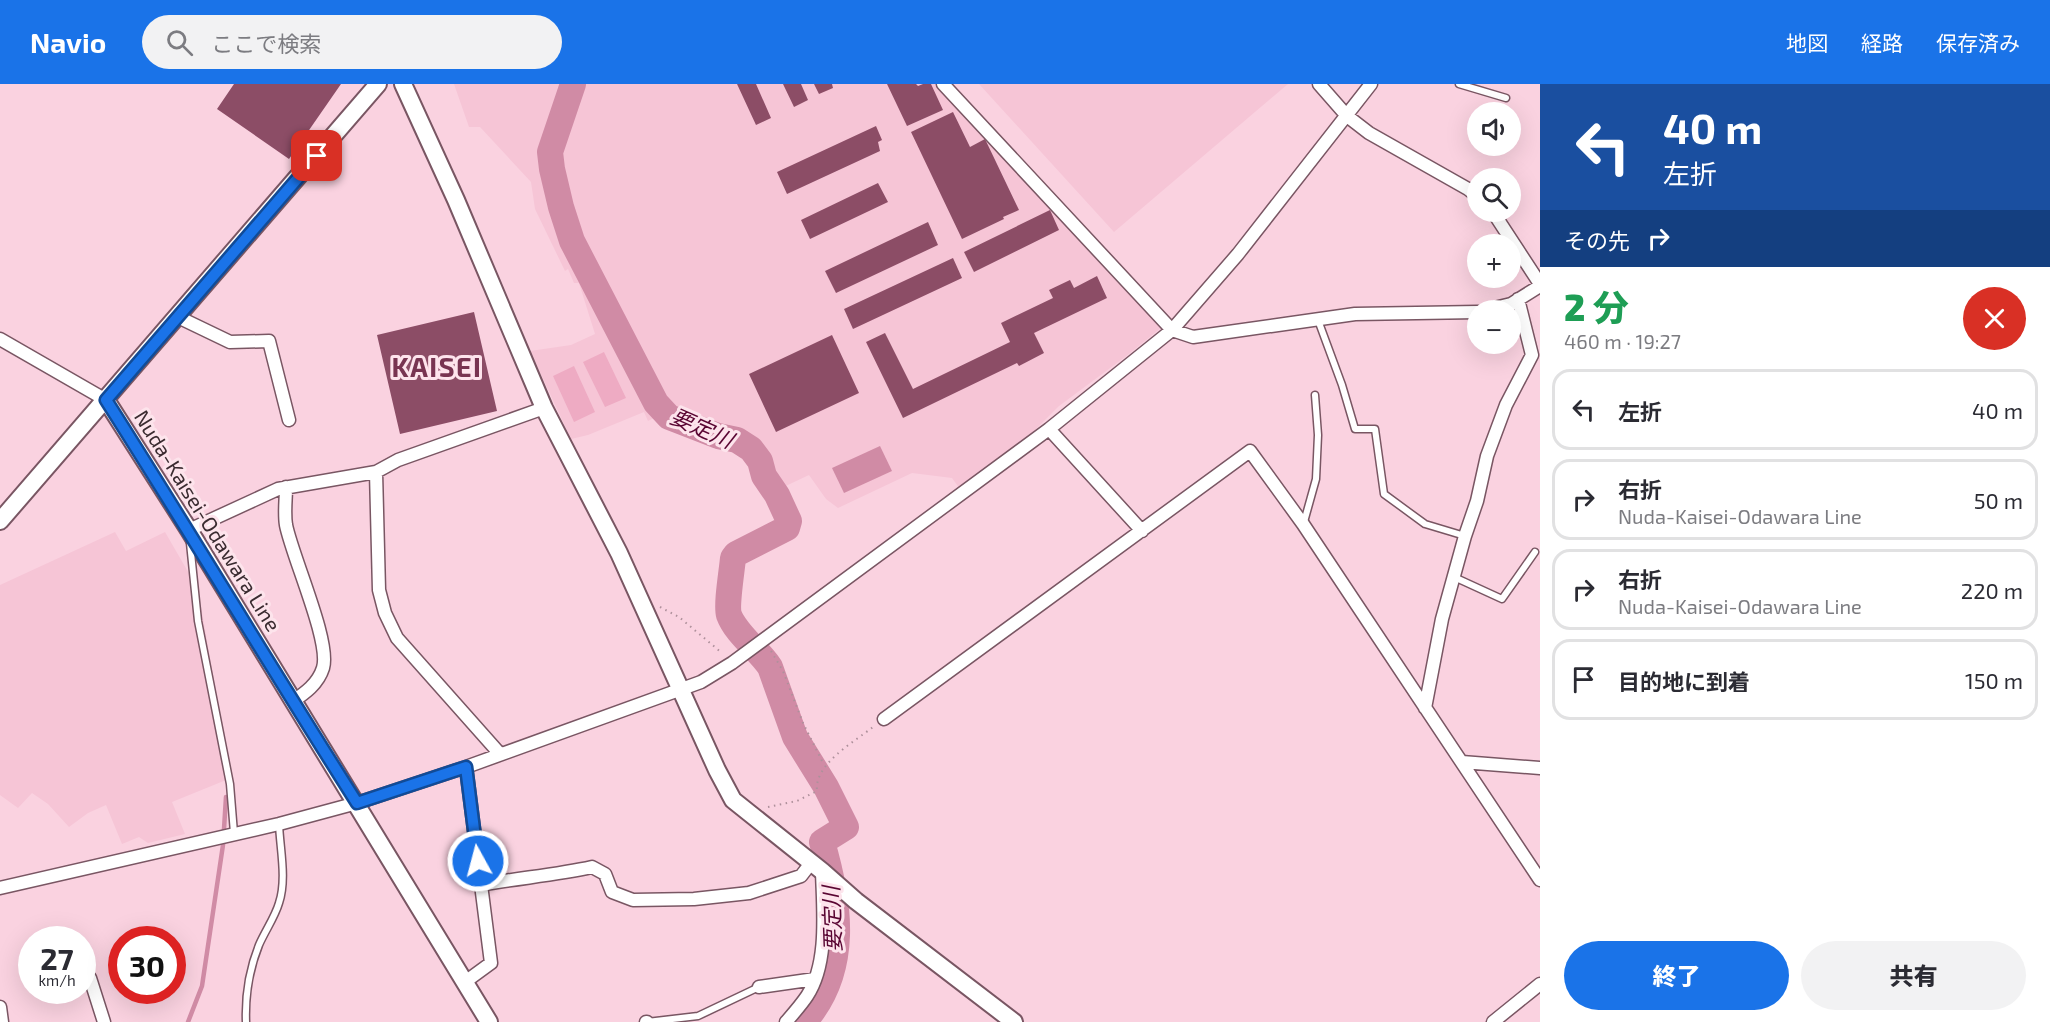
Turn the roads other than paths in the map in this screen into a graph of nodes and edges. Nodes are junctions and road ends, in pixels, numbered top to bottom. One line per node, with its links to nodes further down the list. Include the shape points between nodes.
1 (378, 84): 14 (street, Nuda-Kaisei-Odawara Line)
2 (403, 84): 20 (street)
3 (943, 84): 16 (street)
4 (1319, 84): 8 (street)
5 (1371, 84): 8 (street)
6 (1459, 84): 7 (lane)
7 (1506, 98)
8 (1347, 117): 9 (street); 16 (street)
9 (1467, 188)
10 (1499, 222): 11 (street)
11 (1540, 285): 12 (street)
12 (1518, 299): 29 (street, via 1532,356 1506,405)
13 (1467, 312): 15 (street, via 1355,314)
14 (178, 317): 19 (street, Nuda-Kaisei-Odawara Line); 21 (street, via 230,342 269,341)
15 (1318, 320): 16 (street, via 1193,337); 29 (lane, via 1355,429 1375,429 1384,494 1425,524)
16 (1172, 330): 22 (street)
17 (0, 339): 19 (street)
18 (1315, 396): 26 (lane, via 1316,479)
19 (106, 400): 25 (street); 27 (street, Nuda-Kaisei-Odawara Line)
20 (544, 408): 23 (street, via 398,460); 32 (street)
21 (289, 420)
22 (1049, 429): 28 (street); 32 (street, via 732,663)
23 (376, 472): 24 (street); 36 (street, via 379,590 385,613 398,638)
24 (286, 487): 27 (street); 33 (street, via 285,523 320,637 324,666 307,692)
25 (0, 521)
26 (1303, 524): 28 (street, via 1250,451); 34 (street)
27 (189, 530): 33 (street, Nuda-Kaisei-Odawara Line); 42 (lane, via 198,621 230,784)
28 (1142, 531): 35 (street)
29 (1464, 536): 31 (street)
30 (1535, 552): 31 (lane, via 1503,599)
31 (1454, 577): 34 (street)
32 (682, 690): 36 (street); 43 (street, via 733,800)
33 (292, 702): 40 (street, Nuda-Kaisei-Odawara Line)
34 (1425, 708): 37 (street)
35 (884, 719)
36 (500, 754): 38 (street)
37 (1462, 762): 39 (street); 44 (street)
38 (466, 767): 40 (street); 45 (street)
39 (1540, 768)
40 (357, 803): 41 (street); 48 (street, Nuda-Kaisei-Odawara Line)
41 (279, 824): 42 (street); 55 (lane, via 281,893 250,971)
42 (234, 833): 46 (street)
43 (817, 867): 45 (street, via 749,893 694,899 633,900 612,892 605,874 592,867); 47 (street, via 824,932); 59 (street, via 855,901)
44 (1540, 880)
45 (480, 885): 48 (street, via 491,963)
46 (0, 888)
47 (814, 979): 50 (street); 58 (street, via 808,995)
48 (465, 982): 56 (street, Nuda-Kaisei-Odawara Line)
49 (1540, 984): 60 (street)
50 (759, 987): 57 (lane, via 698,1016)
51 (96, 997): 54 (street)
52 (0, 1006): 53 (street)
53 (2, 1022)
54 (104, 1022)
55 (246, 1022)
56 (489, 1022)
57 (646, 1022)
58 (786, 1022)
59 (1014, 1022)
60 (1494, 1022)

